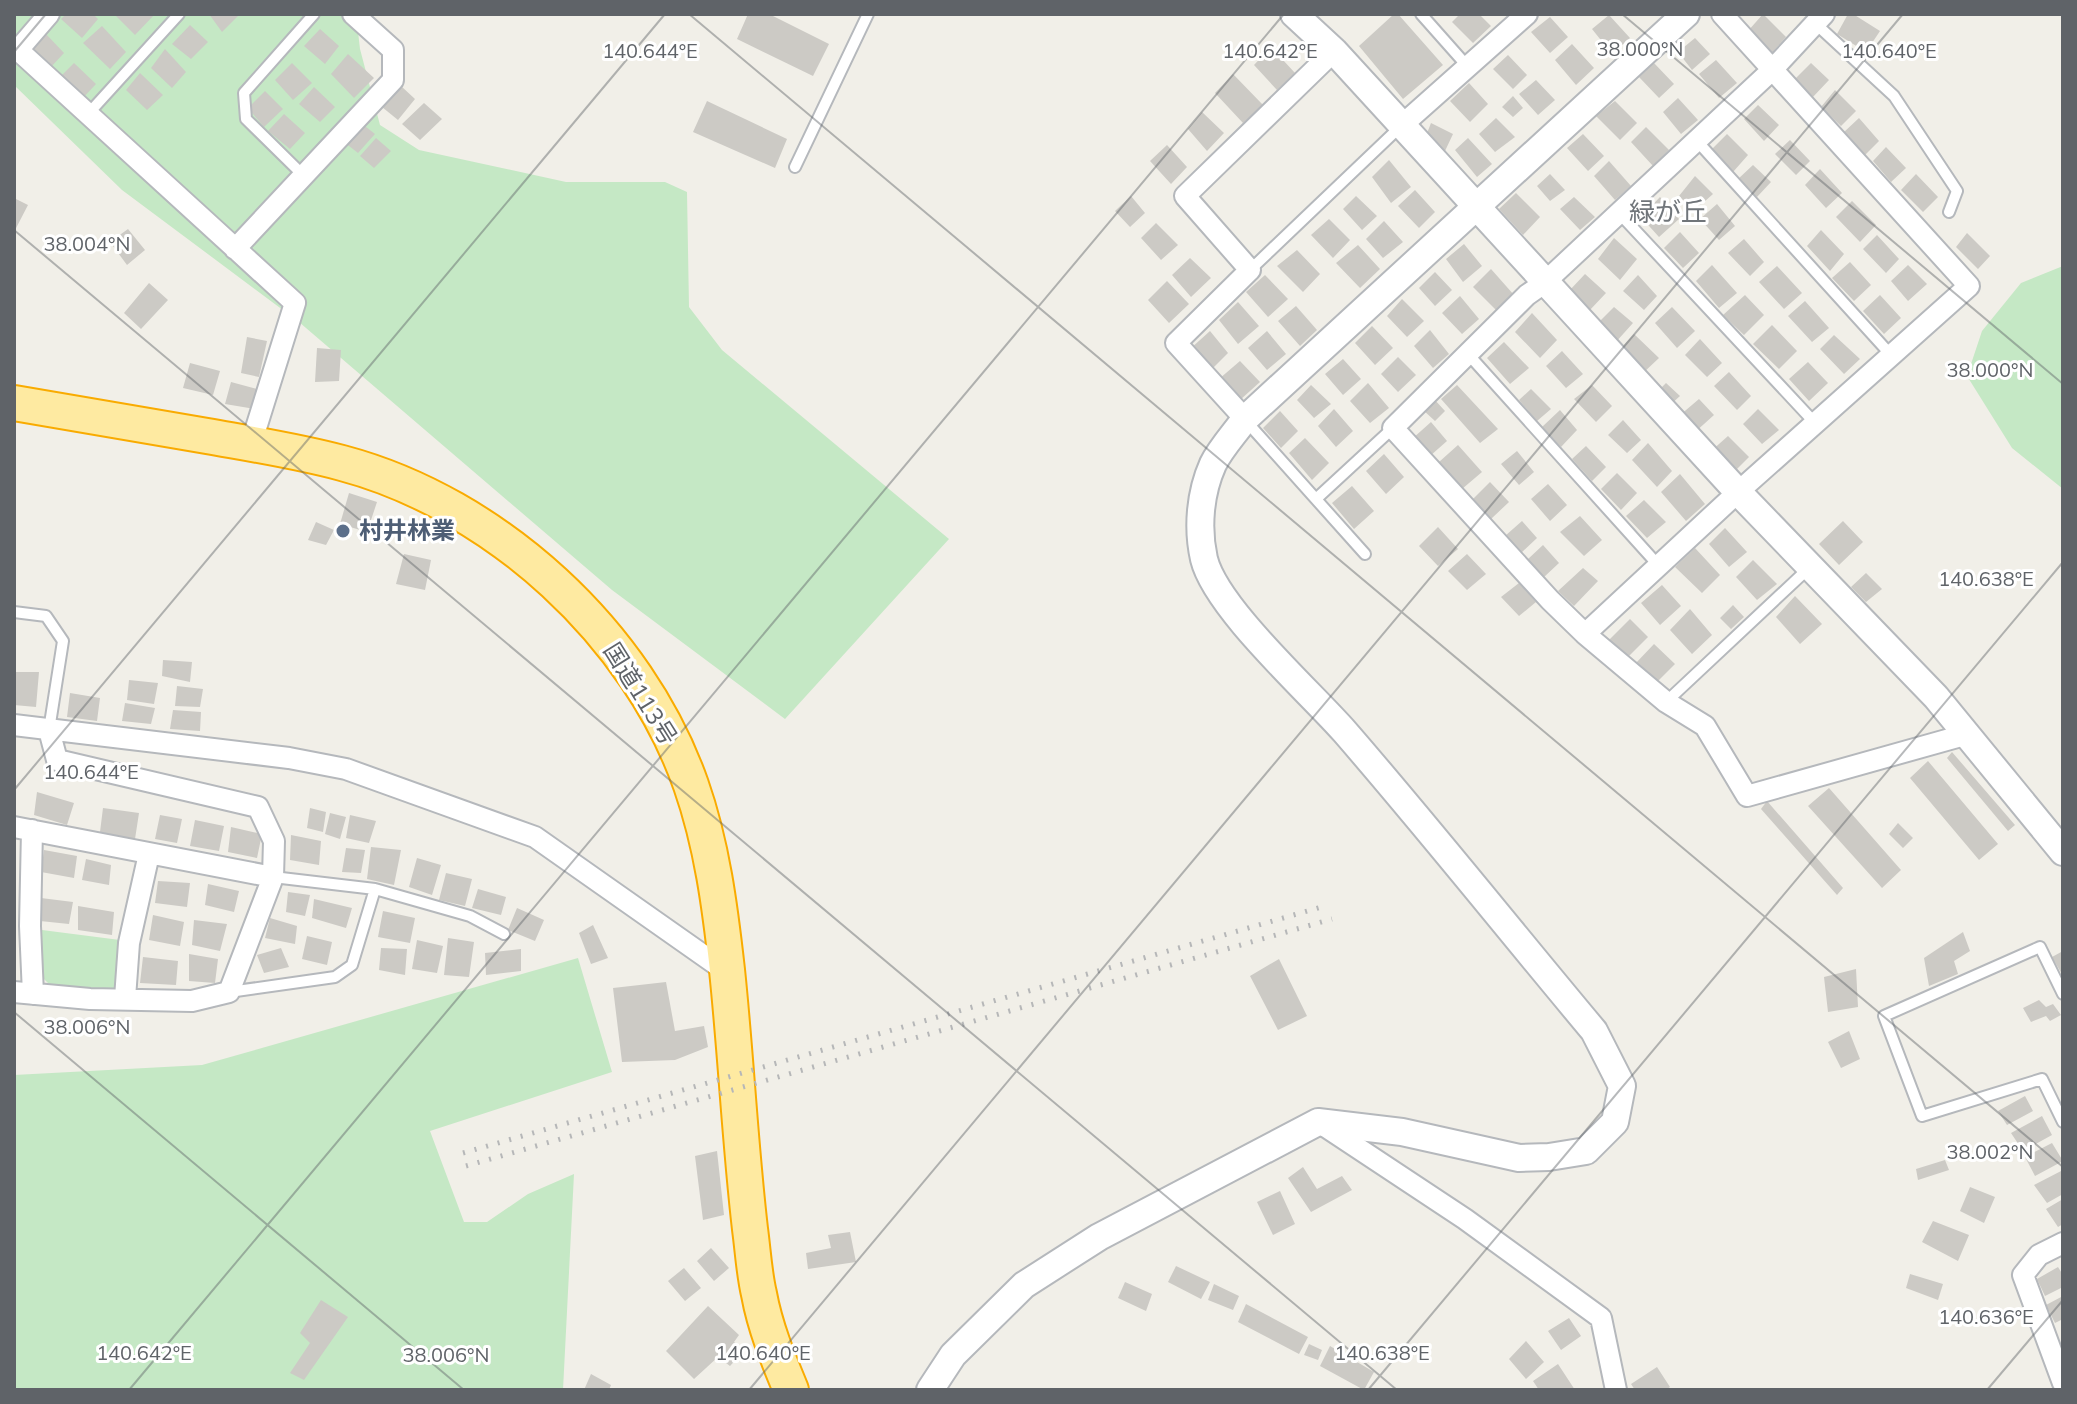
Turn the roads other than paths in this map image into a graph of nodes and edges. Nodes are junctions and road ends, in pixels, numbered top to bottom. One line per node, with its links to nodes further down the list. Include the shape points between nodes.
1 (49, 14): 15 (street, via 18,50)
2 (179, 14): 15 (lane)
3 (314, 14): 19 (lane, via 244,93 246,119)
4 (353, 14): 19 (street, via 393,50 393,80)
5 (868, 14): 18 (lane)
6 (1294, 14): 12 (street)
7 (1421, 14): 13 (lane)
8 (1527, 14): 13 (street)
9 (1686, 14): 20 (street)
10 (1722, 14): 14 (street)
11 (1820, 19): 14 (street); 21 (lane, via 1894,96 1957,191)
12 (1334, 51): 16 (street); 24 (street, via 1185,196)
13 (1468, 67): 16 (street)
14 (1771, 71): 17 (street); 27 (street, via 1969,286)
15 (88, 114): 23 (street)
16 (1401, 126): 20 (street); 24 (lane)
17 (1697, 141): 22 (street); 27 (lane)
18 (795, 167)
19 (304, 176): 23 (street)
20 (1476, 208): 25 (street); 29 (street)
21 (1949, 212)
22 (1619, 213): 25 (street); 30 (lane)
23 (235, 249): 32 (street, via 295,303)
24 (1250, 270): 29 (street, via 1176,343)
25 (1544, 283): 26 (street); 33 (street)
26 (1468, 354): 31 (street); 36 (lane)
27 (1891, 355): 30 (street)
28 (14, 403): 32 (highway, 国道113号)
29 (1245, 419): 34 (lane); 55 (street, via 1214,463 1204,496 1199,527 1213,584 1345,731 1594,1031 1622,1086 1615,1122 1586,1151 1549,1157 1519,1158 1402,1132)
30 (1815, 423): 33 (street)
31 (1393, 428): 34 (lane); 39 (street)
32 (251, 444): 50 (highway, 国道113号, via 343,463 424,494 522,555 580,609 630,671 690,783 712,860)
33 (1738, 492): 36 (street); 37 (street)
34 (1316, 499): 35 (lane)
35 (1365, 554)
36 (1659, 566): 39 (street)
37 (1810, 567): 40 (lane); 43 (street)
38 (14, 612): 42 (lane, via 46,616 63,641)
39 (1585, 634): 40 (street)
40 (1666, 702): 43 (street, via 1705,726 1747,796)
41 (14, 725): 42 (street)
42 (49, 730): 47 (street, via 57,760 258,807 274,841); 50 (street, via 289,758 361,774 535,837)
43 (1968, 734): 45 (street)
44 (23, 829): 46 (street); 52 (street, via 30,926)
45 (2063, 852)
46 (149, 854): 47 (street); 54 (street, via 129,943)
47 (273, 877): 48 (lane); 51 (street)
48 (375, 889): 49 (lane, via 470,916); 51 (lane, via 352,965 335,977)
49 (504, 934)
50 (727, 972): 60 (highway, 国道113号, via 759,1295)
51 (229, 992): 54 (street, via 192,1001)
52 (23, 993): 54 (street)
53 (2063, 994): 56 (lane, via 2040,947 1884,1016 1922,1116 2042,1079)
54 (125, 998)
55 (1318, 1122): 61 (street, via 1099,1237 1024,1285 953,1355); 62 (street, via 1601,1318)
56 (2063, 1122)
57 (2063, 1243): 58 (street, via 2039,1255 2023,1275)
58 (2057, 1348): 59 (street)
59 (2063, 1383)
60 (791, 1390)
61 (930, 1390)
62 (1616, 1390)

